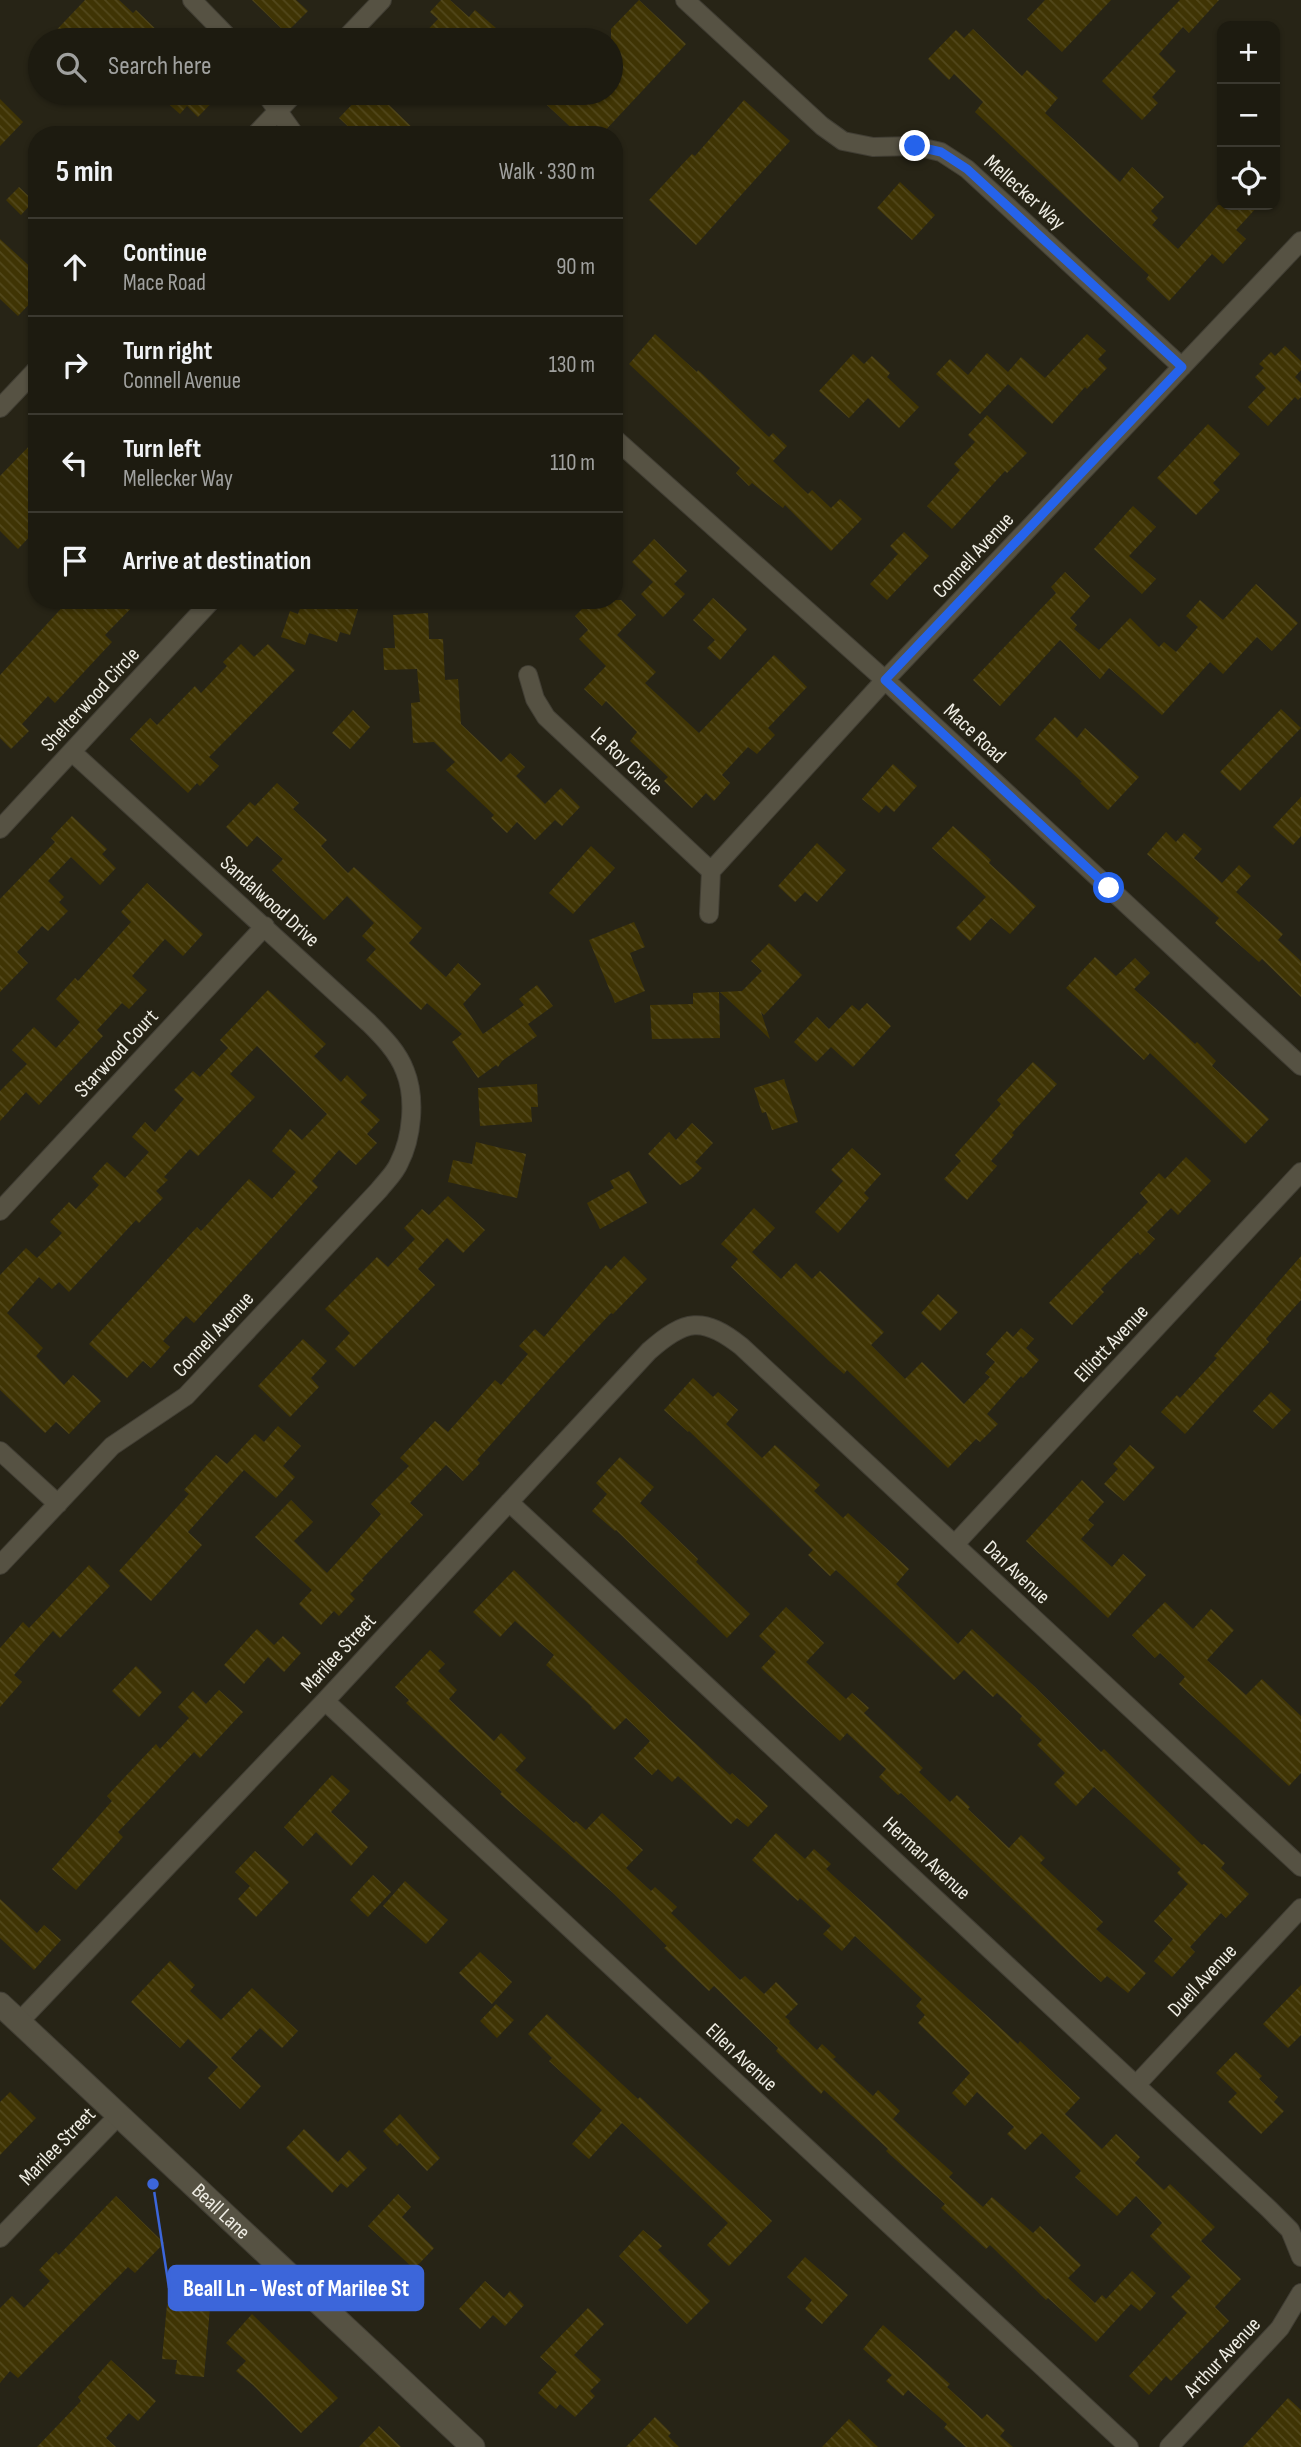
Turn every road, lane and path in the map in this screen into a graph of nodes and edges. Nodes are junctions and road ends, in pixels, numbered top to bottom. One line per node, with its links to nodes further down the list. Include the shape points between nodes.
1 (192, 0): 4 (street)
2 (382, 0): 5 (street)
3 (685, 0): 12 (street, Mellecker Way, via 844,141 873,147 915,146 941,152 967,169)
4 (219, 28)
5 (355, 28)
6 (273, 105): 8 (street)
7 (284, 105): 8 (street)
8 (277, 112): 9 (street); 10 (street)
9 (264, 126)
10 (288, 126)
11 (1301, 241): 12 (street, Connell Avenue)
12 (1182, 367): 18 (street, Connell Avenue)
13 (28, 378): 14 (street)
14 (0, 408)
15 (623, 446): 18 (street, Mace Road)
16 (204, 609): 19 (street, Shelterwood Circle)
17 (528, 675): 21 (street, Le Roy Circle, via 546,717)
18 (885, 680): 21 (street, Connell Avenue); 24 (street, Mace Road)
19 (72, 752): 20 (street, Shelterwood Circle); 23 (street, Sandalwood Drive)
20 (0, 829)
21 (711, 871): 22 (street)
22 (709, 914)
23 (265, 926): 25 (street, Sandalwood Drive, via 390,1045 406,1072); 27 (street, Starwood Court)
24 (1301, 1066)
25 (411, 1102): 31 (street, Connell Avenue, via 408,1138 399,1165 379,1189 186,1396 113,1446)
26 (1301, 1172): 32 (street, Elliott Avenue)
27 (0, 1211)
28 (694, 1323): 30 (street, Marilee Street, via 668,1334 649,1350); 32 (street, Dan Avenue, via 722,1330 741,1346)
29 (0, 1451): 31 (street)
30 (509, 1502): 34 (street, Marilee Street); 39 (street, Herman Avenue)
31 (58, 1504): 33 (street, Connell Avenue)
32 (955, 1545): 35 (street, Dan Avenue)
33 (0, 1565)
34 (325, 1701): 38 (street, Marilee Street); 45 (street, Ellen Avenue)
35 (1301, 1867)
36 (1301, 1908): 39 (street, Duell Avenue)
37 (0, 2004): 38 (street, Beall Lane)
38 (19, 2022): 40 (street, Beall Lane)
39 (1137, 2084): 42 (street, Herman Avenue, via 1290,2230)
40 (118, 2116): 41 (street, Marilee Street); 44 (street, Beall Lane)
41 (0, 2238)
42 (1301, 2257)
43 (1301, 2293): 46 (street, Arthur Avenue, via 1280,2329)
44 (473, 2447)
45 (1129, 2447)
46 (1169, 2447)

